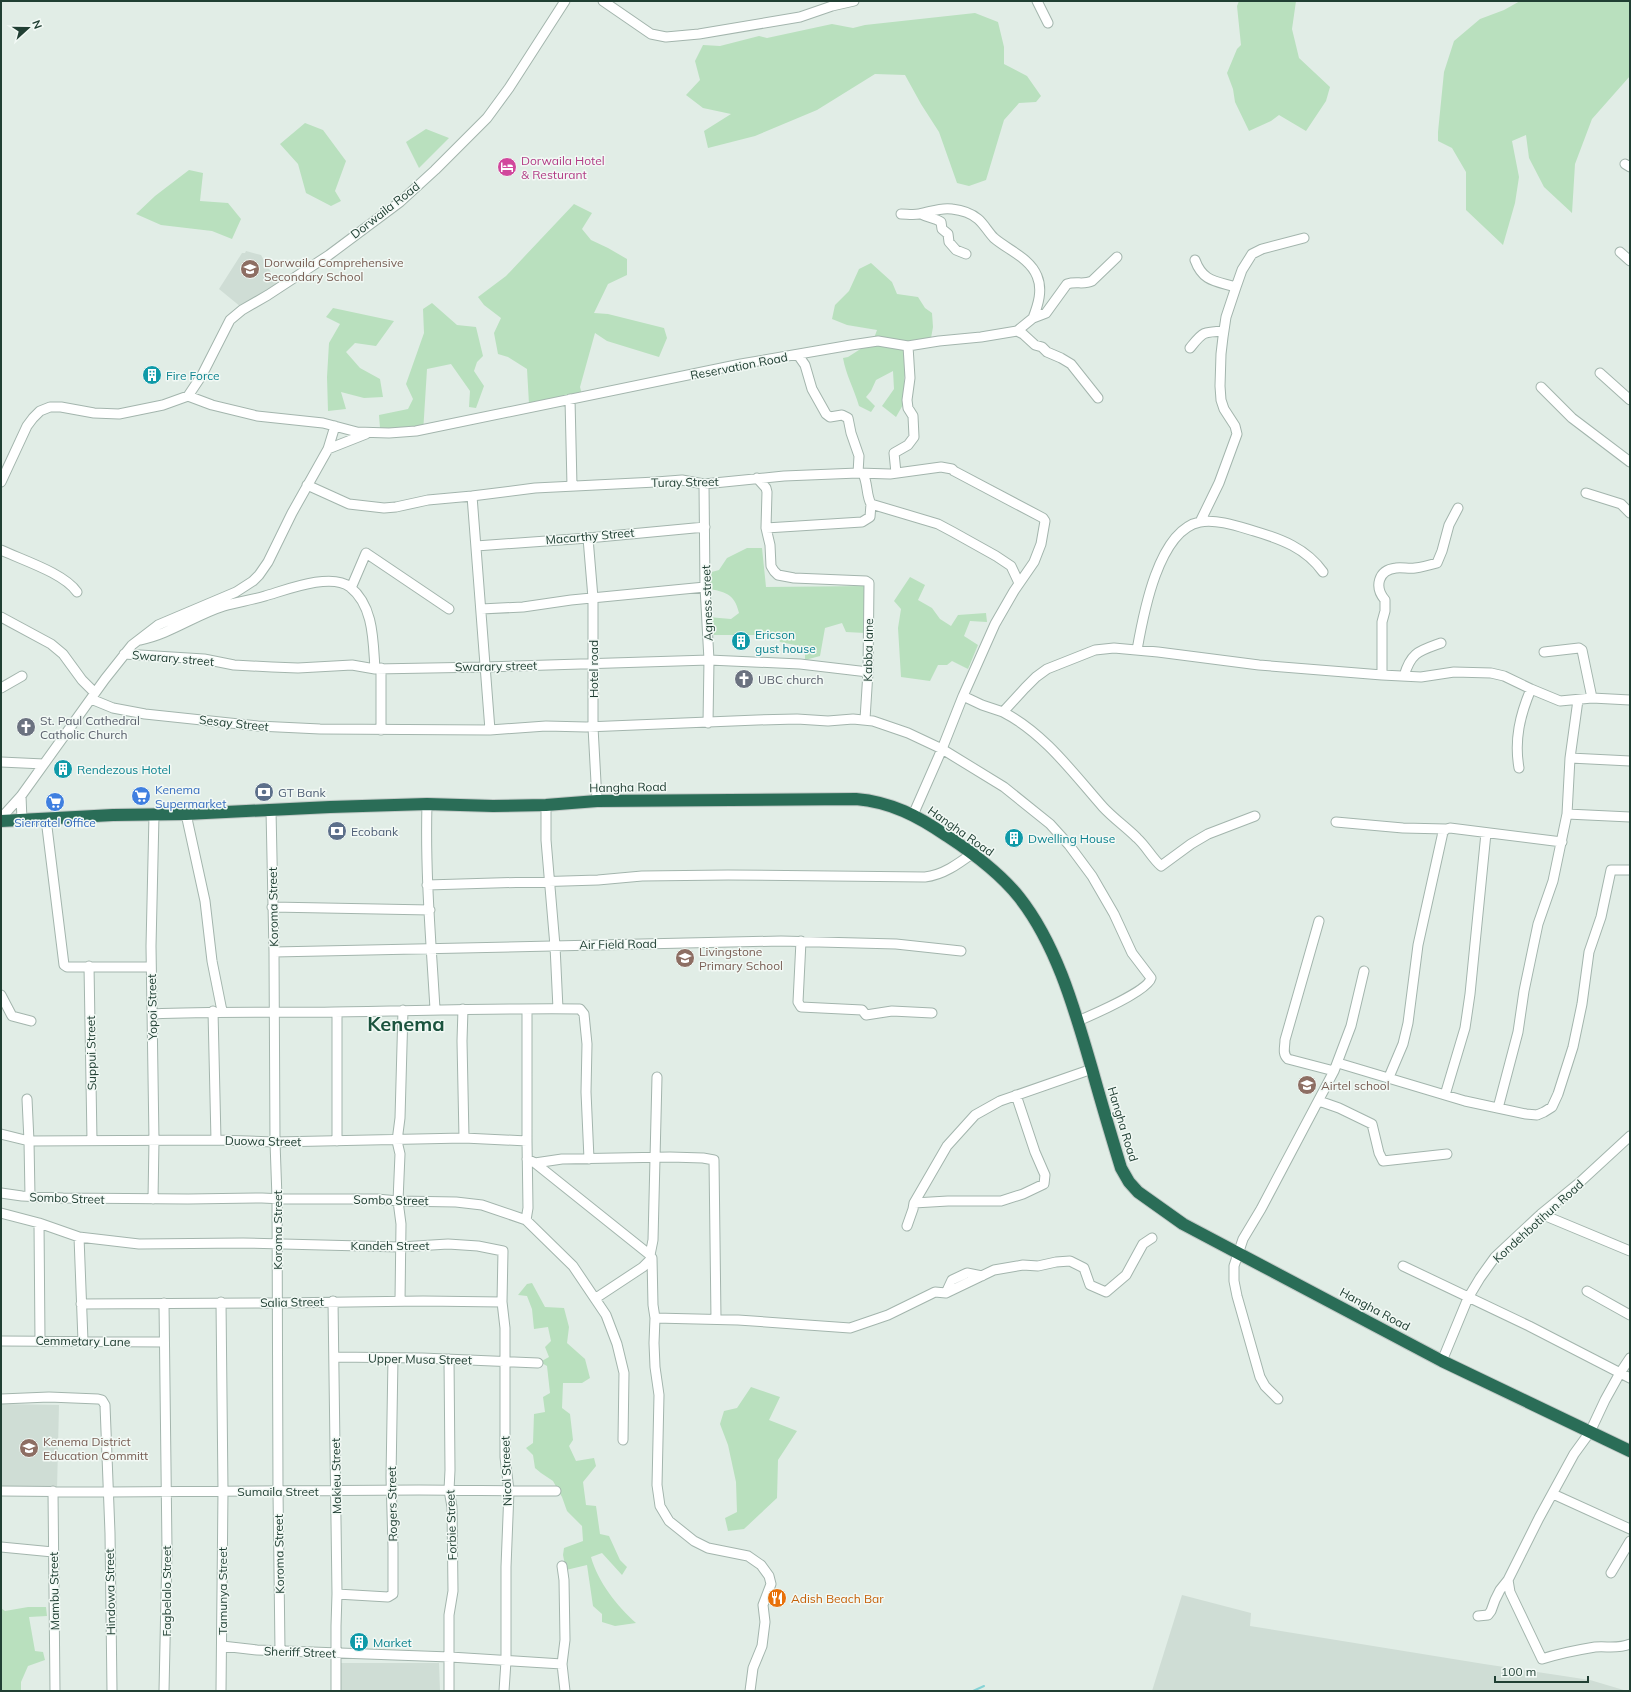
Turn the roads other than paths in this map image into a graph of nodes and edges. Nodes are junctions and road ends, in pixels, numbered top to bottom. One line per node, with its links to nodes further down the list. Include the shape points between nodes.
1 (565, 1): 23 (street, Dorwaila Road, via 487,118 400,202 329,255 230,320 202,375)
2 (603, 1): 3 (street, via 651,34 666,37 699,34 800,16)
3 (854, 1)
4 (1037, 1): 5 (street)
5 (1048, 23)
6 (901, 214): 7 (street)
7 (921, 214): 10 (street, via 941,222 942,229 948,234 949,242 956,250); 15 (street, via 941,208 967,212 998,241 1026,261 1037,276 1040,289)
8 (1304, 238): 14 (street, via 1252,254 1242,270)
9 (1620, 252): 13 (street)
10 (966, 254)
11 (1117, 257): 15 (street, via 1092,281 1067,284 1046,313)
12 (1196, 260): 14 (street, via 1205,277)
13 (1630, 261)
14 (1236, 287): 17 (street)
15 (1033, 318): 16 (street)
16 (1017, 331): 18 (street, Reservation Road); 24 (street, via 1035,345 1071,364)
17 (1224, 331): 19 (street, via 1203,333); 43 (street, via 1221,400 1237,434 1219,483)
18 (908, 346): 20 (street, Reservation Road, via 878,341); 32 (street, via 910,378 907,400 913,416 914,437 908,445 894,453)
19 (1190, 348)
20 (798, 355): 25 (street, Reservation Road, via 740,364); 31 (street, via 806,365 812,389 826,414 830,417 839,415 848,418)
21 (1600, 373): 26 (street)
22 (1541, 387): 30 (street, via 1572,418)
23 (188, 396): 27 (street, Reservation Road, via 257,416); 34 (street, via 119,414 94,413 61,407 40,411 27,426)
24 (1098, 398)
25 (570, 400): 28 (street, Reservation Road, via 406,433); 37 (street)
26 (1630, 400)
27 (335, 426): 28 (street, Reservation Road, via 357,432); 29 (street)
28 (369, 432): 29 (street)
29 (328, 449): 36 (street)
30 (1630, 462)
31 (861, 473): 32 (street, Turay Street); 33 (street, Turay Street); 40 (street)
32 (896, 473): 50 (street, Turay Street, via 941,467 952,469 1043,518 1045,521 1037,556)
33 (758, 478): 35 (street, Turay Street); 45 (street, via 767,492)
34 (1, 482)
35 (704, 484): 37 (street, Turay Street, via 682,480); 44 (street, Agness street)
36 (307, 485): 39 (street, Turay Street, via 349,504 384,508); 54 (street, via 264,568 253,582)
37 (572, 486): 39 (street, Turay Street)
38 (1586, 493): 42 (street, via 1621,504)
39 (472, 496): 47 (street)
40 (871, 504): 45 (street, via 870,517 862,522); 50 (street, via 938,524 953,532 1010,566)
41 (1458, 508): 70 (street, via 1449,525 1437,563 1395,568 1380,575 1380,594 1385,600 1382,622)
42 (1630, 513)
43 (1200, 522): 49 (street, via 1233,525 1290,543 1305,553); 62 (street, via 1183,530 1166,552 1149,592)
44 (705, 527): 46 (street, Macarthy Street); 51 (street, Agness street)
45 (766, 528): 69 (street, Kabba lane, via 771,566 778,575 868,581)
46 (588, 538): 47 (street, Macarthy Street); 55 (street, Hotel road)
47 (476, 546): 58 (street)
48 (1, 550): 53 (street, via 43,568 68,582)
49 (1323, 572)
50 (1019, 584): 76 (street, via 995,624)
51 (705, 587): 55 (street); 65 (street, Agness street)
52 (352, 588): 56 (street, via 344,583 304,584); 57 (street, via 366,553); 68 (street, via 366,607)
53 (77, 592)
54 (236, 592): 56 (street); 60 (street, via 168,620)
55 (593, 598): 58 (street); 66 (street, Hotel road)
56 (241, 602): 60 (street, via 224,606 154,637)
57 (449, 609)
58 (481, 610): 67 (street)
59 (1, 617): 75 (street, via 52,644 63,654)
60 (138, 640): 64 (street)
61 (1441, 643): 72 (street, via 1414,654 1407,664)
62 (1137, 650): 70 (street, via 1259,665); 80 (street, via 1095,650 1058,664 1036,677)
63 (1544, 652): 77 (street, via 1579,648 1582,650)
64 (124, 654): 68 (street, Swarary street, via 197,658 234,665 272,668 352,665); 75 (street)
65 (709, 660): 66 (street, Swarary street); 69 (street, Swarary street, via 800,664); 82 (street, Agness street)
66 (593, 663): 67 (street, Swarary street); 83 (street, Hotel road)
67 (485, 667): 68 (street, Swarary street); 85 (street)
68 (378, 668): 84 (street)
69 (868, 672): 81 (street, Kabba lane)
70 (1382, 675): 72 (street)
71 (22, 676): 73 (street)
72 (1404, 676): 74 (street, via 1421,677 1454,672 1491,673 1504,676)
73 (1, 688)
74 (1531, 689): 78 (street, via 1560,701); 91 (street, via 1521,716 1516,744)
75 (93, 696): 84 (street, Sesay Street, via 114,708 134,712 258,726); 90 (street)
76 (963, 696): 80 (street); 86 (street)
77 (1592, 698): 78 (street); 79 (street)
78 (1578, 700): 87 (street)
79 (1630, 700)
80 (1003, 712): 101 (street, via 1016,718 1064,762 1103,807 1137,838 1161,866 1208,834)
81 (865, 719): 82 (street, Sesay Street); 86 (street, Sesay Street, via 892,726)
82 (708, 723): 83 (street, Sesay Street)
83 (593, 726): 85 (street, Sesay Street); 93 (street, Hotel road)
84 (380, 730): 85 (street, Sesay Street)
85 (490, 730)
86 (942, 749): 100 (street); 137 (street, Sesay Street, via 1004,787 1050,824 1092,876 1114,914 1132,953 1149,974 1151,978 1148,985 1110,1007)
87 (1570, 758): 88 (street); 98 (street)
88 (1630, 761)
89 (1, 762): 90 (street)
90 (44, 764): 92 (street)
91 (1519, 768)
92 (21, 796): 104 (street); 105 (street)
93 (597, 801): 95 (highway, Hangha Road); 100 (highway, Hangha Road, via 856,799 874,800)
94 (427, 804): 95 (highway, Hangha Road); 96 (highway, Hangha Road); 113 (street)
95 (546, 805): 112 (street, via 546,840)
96 (271, 810): 97 (highway, Hangha Road); 114 (street, Koroma Street)
97 (186, 814): 99 (highway, Hangha Road); 131 (street, via 205,901)
98 (1567, 814): 102 (street); 109 (street)
99 (154, 815): 103 (highway, Hangha Road); 123 (street, Yopoi Street)
100 (913, 815): 110 (highway, Hangha Road)
101 (1255, 816)
102 (1630, 817)
103 (46, 818): 105 (highway, Hangha Road); 122 (street, via 63,964 67,967)
104 (1, 820): 105 (highway, Hangha Road)
105 (22, 820)
106 (1336, 822): 107 (street)
107 (1446, 829): 108 (street); 141 (street, via 1443,832 1418,945 1408,1023 1403,1044)
108 (1486, 833): 109 (street); 143 (street, via 1465,1028)
109 (1562, 842): 146 (street, via 1553,881 1538,924 1518,1032)
110 (973, 853): 112 (street, via 944,872 925,877 728,875); 137 (highway, Hangha Road, via 1003,879 1034,918 1065,984)
111 (1630, 870): 146 (street, via 1611,870 1589,952 1573,1047 1552,1107 1537,1115)
112 (551, 881): 113 (street); 118 (street)
113 (427, 885): 115 (street)
114 (272, 907): 115 (street); 121 (street, Koroma Street)
115 (430, 910): 119 (street)
116 (1319, 921): 138 (street, via 1285,1040 1284,1052 1288,1059)
117 (801, 941): 118 (street, Air Field Road); 120 (street, Air Field Road, via 896,944); 134 (street, via 798,1002 801,1007 862,1010 866,1015 892,1011)
118 (556, 946): 119 (street, Air Field Road); 129 (street)
119 (432, 949): 121 (street, Air Field Road); 126 (street)
120 (961, 951)
121 (274, 952): 132 (street, Koroma Street)
122 (89, 966): 123 (street); 150 (street, Suppui Street)
123 (151, 967): 135 (street, Yopoi Street)
124 (1364, 971): 138 (street, via 1351,1026)
125 (1, 995): 136 (street, via 12,1016)
126 (435, 1009): 127 (street); 130 (street)
127 (463, 1009): 128 (street); 149 (street)
128 (527, 1009): 129 (street); 156 (street)
129 (558, 1009): 159 (street, via 580,1009 584,1014)
130 (403, 1010): 133 (street); 155 (street)
131 (218, 1011): 132 (street); 135 (street); 152 (street)
132 (273, 1012): 133 (street); 157 (street, Koroma Street)
133 (336, 1012): 154 (street)
134 (932, 1013)
135 (153, 1014): 151 (street, Yopoi Street)
136 (31, 1021)
137 (1078, 1021): 139 (highway, Hangha Road)
138 (1336, 1067): 141 (street); 145 (street)
139 (1092, 1069): 142 (street); 179 (highway, Hangha Road, via 1121,1168 1129,1182 1138,1192 1183,1224)
140 (657, 1077): 160 (street)
141 (1389, 1077): 143 (street)
142 (1016, 1095): 167 (street, via 984,1108 968,1122 947,1146); 167 (street, via 1045,1175 1044,1184 1001,1201 948,1200)
143 (1445, 1095): 146 (street)
144 (27, 1099): 153 (street)
145 (1319, 1101): 158 (street, via 1372,1124 1383,1161); 179 (street, via 1243,1239)
146 (1498, 1108)
147 (1, 1134): 153 (street, Duowa Street)
148 (1630, 1136): 169 (street, Kondehbotihun Road)
149 (464, 1138): 155 (street, Duowa Street); 156 (street, Duowa Street)
150 (92, 1140): 151 (street, Duowa Street); 153 (street, Duowa Street)
151 (154, 1140): 152 (street, Duowa Street); 165 (street, Yopoi Street)
152 (216, 1140): 157 (street, Duowa Street)
153 (30, 1141): 163 (street)
154 (337, 1141): 155 (street, Duowa Street); 157 (street, Duowa Street)
155 (397, 1141): 166 (street, via 400,1154)
156 (527, 1141): 161 (street)
157 (275, 1142): 164 (street, Koroma Street)
158 (1448, 1154)
159 (589, 1158): 160 (street); 161 (street)
160 (656, 1158): 180 (street); 194 (street, via 703,1158 714,1162)
161 (531, 1161): 170 (street); 180 (street)
162 (1, 1192): 163 (street, Sombo Street)
163 (30, 1196): 165 (street, Sombo Street)
164 (277, 1198): 165 (street, Sombo Street); 166 (street, Sombo Street); 175 (street, Koroma Street)
165 (153, 1199)
166 (398, 1201): 170 (street, Sombo Street, via 473,1203); 176 (street)
167 (914, 1203): 172 (street)
168 (1, 1213): 171 (street, Kandeh Street)
169 (1541, 1214): 178 (street); 184 (street, Kondehbotihun Road, via 1495,1257)
170 (526, 1220): 183 (street, Sombo Street, via 572,1266)
171 (39, 1224): 173 (street, Kandeh Street); 195 (street)
172 (907, 1226)
173 (79, 1237): 175 (street, Kandeh Street, via 139,1244); 191 (street)
174 (1152, 1238): 194 (street, via 1143,1244 1126,1275 1106,1292 1090,1285 1084,1268 1070,1261 994,1270 946,1292 935,1292 888,1315 850,1328)
175 (276, 1244): 176 (street, Kandeh Street); 190 (street, Koroma Street)
176 (400, 1247): 177 (street, Kandeh Street, via 448,1244); 186 (street)
177 (503, 1251): 188 (street, Nicol Streeet)
178 (1630, 1251)
179 (1238, 1253): 204 (highway, Hangha Road); 209 (street, via 1234,1266 1237,1296 1260,1377)
180 (651, 1256): 183 (street, via 644,1267); 193 (street)
181 (1403, 1266): 184 (street)
182 (1587, 1291): 192 (street)
183 (596, 1298): 211 (street, Sombo Street, via 606,1315 617,1344 624,1373)
184 (1468, 1298): 204 (street, Kondehbotihun Road); 206 (street)
185 (334, 1301): 186 (street, Salia Street); 190 (street, Salia Street); 199 (street, Makieu Street)
186 (400, 1301): 188 (street, Salia Street)
187 (221, 1302): 189 (street, Salia Street); 190 (street, Salia Street); 216 (street, Tamunya Street)
188 (502, 1302): 203 (street, Nicol Streeet)
189 (164, 1303): 191 (street, Salia Street); 198 (street, Fagbelalo Street)
190 (277, 1303): 217 (street, Koroma Street)
191 (81, 1304): 197 (street)
192 (1630, 1315)
193 (655, 1318): 194 (street); 249 (street, via 655,1368 659,1395 657,1485 660,1506 669,1521 694,1541 708,1548 748,1556 761,1565 769,1576 771,1584 763,1605 765,1622 762,1646 753,1668)
194 (716, 1319)
195 (40, 1340): 196 (street, Cemmetary Lane); 197 (street, Cemmetary Lane)
196 (1, 1341)
197 (83, 1341): 198 (street, Cemmetary Lane)
198 (164, 1342): 223 (street, Fagbelalo Street)
199 (334, 1357): 200 (street, Upper Musa Street); 218 (street, Makieu Street)
200 (393, 1358): 202 (street, Upper Musa Street); 213 (street, Rogers Street)
201 (1630, 1358): 206 (street)
202 (449, 1359): 203 (street, Upper Musa Street); 214 (street, Forbie Street)
203 (505, 1361): 205 (street, Upper Musa Street); 219 (street, Nicol Streeet, via 505,1457)
204 (1442, 1361): 210 (highway, Hangha Road)
205 (538, 1363)
206 (1620, 1373): 207 (street); 210 (street)
207 (1630, 1378)
208 (1, 1398): 222 (street, Hindowa Street, via 102,1400 105,1405)
209 (1278, 1399)
210 (1590, 1432): 212 (highway, Hangha Road); 224 (street, via 1574,1454)
211 (623, 1440)
212 (1630, 1451)
213 (391, 1490): 214 (street, Sumaila Street); 218 (street, Sumaila Street); 232 (street, Rogers Street, via 392,1594 388,1598)
214 (449, 1490): 219 (street, Sumaila Street); 238 (street, Forbie Street, via 452,1507 453,1591 449,1614)
215 (1, 1491): 221 (street, Sumaila Street)
216 (223, 1491): 217 (street, Sumaila Street); 223 (street, Sumaila Street); 235 (street, Tamunya Street)
217 (278, 1491): 218 (street, Sumaila Street); 236 (street, Koroma Street)
218 (336, 1491): 232 (street, Makieu Street)
219 (509, 1491): 220 (street, Sumaila Street); 239 (street, Nicol Streeet)
220 (556, 1491)
221 (53, 1492): 222 (street, Sumaila Street); 228 (street, Mambu Street)
222 (108, 1492): 223 (street, Sumaila Street); 242 (street, Hindowa Street)
223 (166, 1492): 243 (street, Fagbelalo Street)
224 (1552, 1494): 225 (street); 231 (street)
225 (1630, 1529)
226 (1630, 1541): 230 (street)
227 (1, 1547): 228 (street)
228 (53, 1552): 241 (street, Mambu Street)
229 (562, 1566): 240 (street, via 565,1640)
230 (1611, 1573)
231 (1508, 1580): 233 (street, via 1488,1615); 234 (street, via 1510,1592 1542,1659 1565,1652)
232 (338, 1594): 237 (street, Makieu Street)
233 (1478, 1616)
234 (1630, 1644)
235 (222, 1646): 236 (street, Sheriff Street); 244 (street, Tamunya Street)
236 (280, 1650): 237 (street, Sheriff Street)
237 (336, 1653): 238 (street, Sheriff Street); 245 (street, Makieu Street)
238 (450, 1657): 239 (street, Sheriff Street); 246 (street, Forbie Street)
239 (506, 1661): 240 (street, Sheriff Street); 247 (street, Nicol Streeet)
240 (562, 1664): 248 (street)
241 (55, 1691)
242 (112, 1691)
243 (164, 1691)
244 (222, 1691)
245 (336, 1691)
246 (449, 1691)
247 (504, 1691)
248 (566, 1691)
249 (750, 1691)

